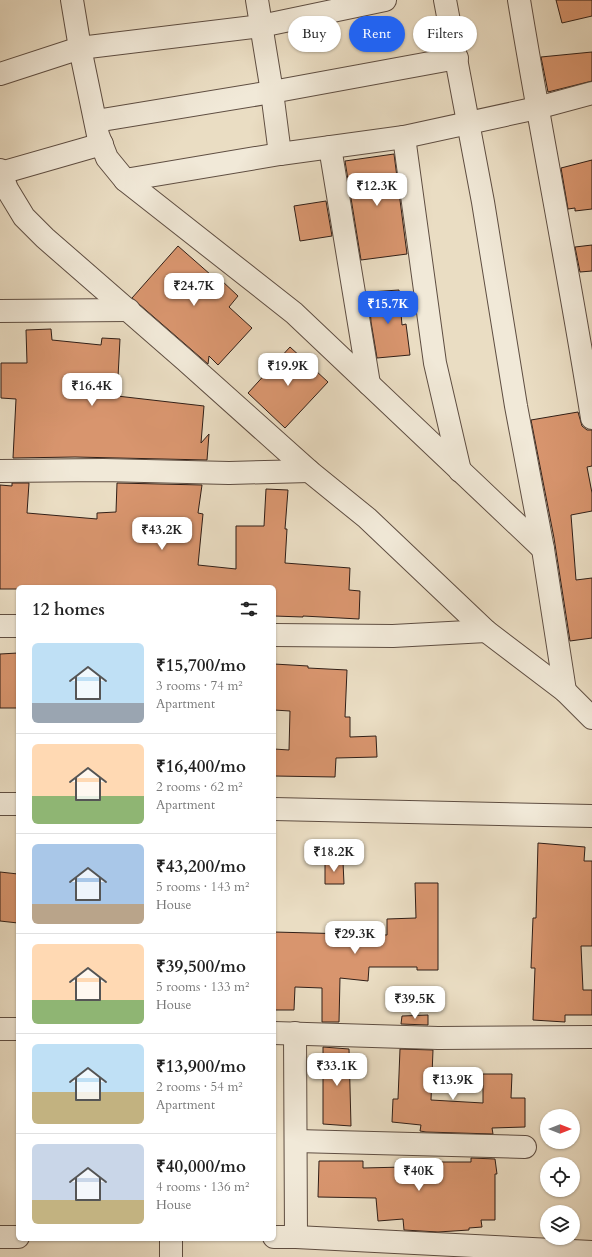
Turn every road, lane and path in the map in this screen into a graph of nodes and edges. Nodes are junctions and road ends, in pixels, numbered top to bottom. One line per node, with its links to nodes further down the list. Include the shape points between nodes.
1 (72, 0): 7 (street)
2 (257, 0): 6 (street)
3 (385, 0): 6 (street)
4 (445, 0): 8 (street)
5 (519, 0): 12 (street)
6 (261, 26): 7 (street); 10 (street)
7 (80, 48): 9 (street); 13 (street)
8 (457, 58): 10 (street); 14 (street)
9 (0, 74)
10 (272, 92): 13 (street); 18 (street)
11 (592, 93): 12 (street)
12 (537, 108): 14 (street); 24 (street)
13 (96, 121): 16 (street)
14 (468, 124): 15 (street); 28 (street)
15 (404, 137): 17 (street); 27 (street, via 434,363)
16 (102, 144): 19 (street); 20 (street, via 107,158)
17 (330, 147): 18 (street); 23 (street)
18 (280, 154): 20 (street)
19 (0, 172): 21 (street, via 24,216 45,238)
20 (126, 180): 23 (street, via 294,313)
21 (129, 310): 22 (street); 26 (street)
22 (0, 311)
23 (369, 384): 27 (street)
24 (592, 418)
25 (0, 471): 26 (street)
26 (309, 471): 31 (street, via 367,518)
27 (460, 471): 28 (street)
28 (543, 549): 33 (street)
29 (0, 626): 30 (street)
30 (16, 626)
31 (486, 630): 32 (street, via 393,636); 33 (street)
32 (276, 635)
33 (565, 691): 34 (street)
34 (592, 718)
35 (0, 804): 36 (street)
36 (16, 804)
37 (276, 809): 38 (street)
38 (592, 816)
39 (0, 1028): 40 (street)
40 (16, 1029)
41 (285, 1033): 42 (street, via 438,1038); 43 (street)
42 (592, 1037)
43 (296, 1141): 44 (street); 48 (street)
44 (525, 1147)
45 (0, 1237): 46 (street)
46 (16, 1237)
47 (276, 1237): 48 (street)
48 (296, 1237): 50 (street)
49 (171, 1241): 51 (street)
50 (592, 1252)
51 (171, 1257)

